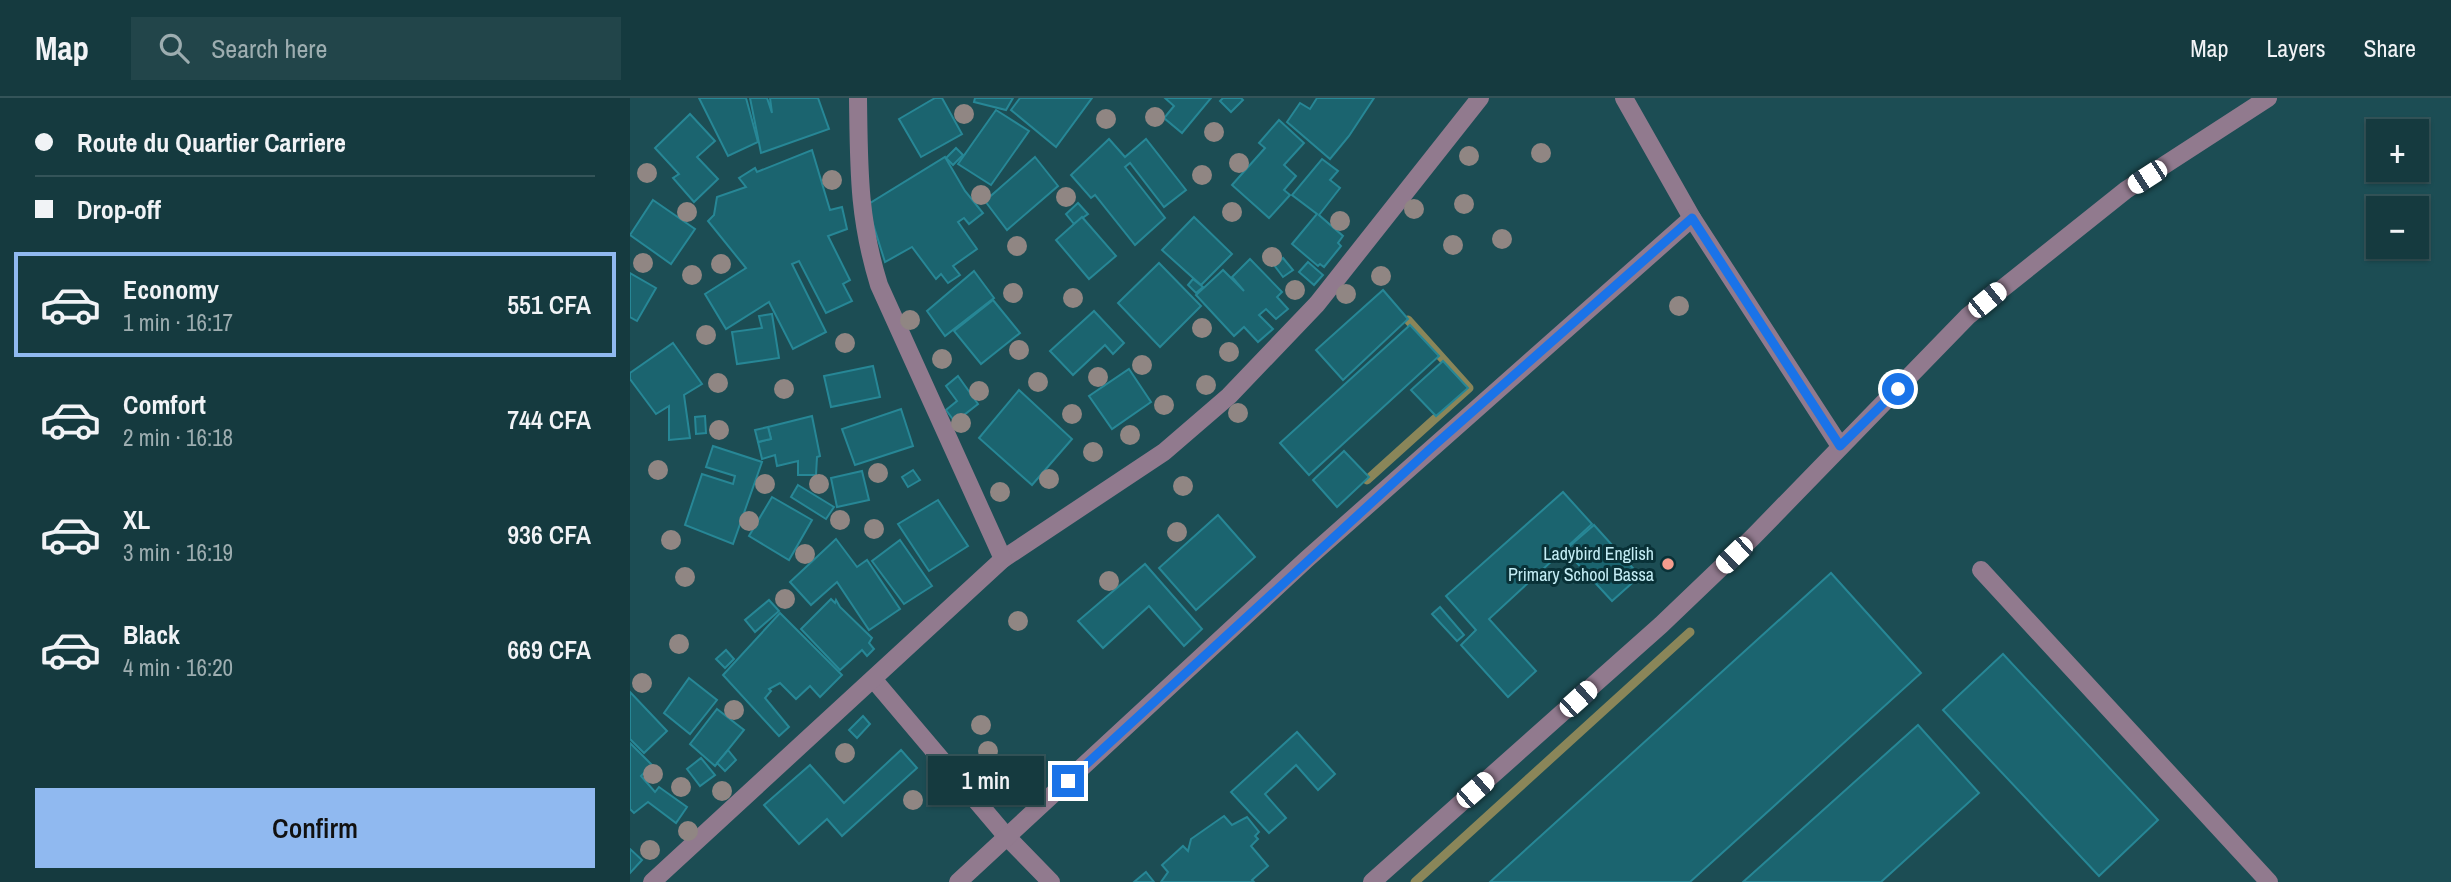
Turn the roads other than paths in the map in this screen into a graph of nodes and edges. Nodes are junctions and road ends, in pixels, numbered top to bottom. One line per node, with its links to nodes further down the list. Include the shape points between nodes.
1 (858, 98): 7 (street, via 860,208 867,248 879,285)
2 (1479, 98): 7 (street, via 1317,304 1230,396 1164,452)
3 (1624, 98): 5 (street)
4 (2268, 98): 6 (street, via 2126,190 1968,316)
5 (1692, 218): 6 (street); 10 (street, via 1429,450)
6 (1840, 446): 15 (street, via 1661,625)
7 (1003, 559): 9 (street)
8 (1981, 570): 11 (street)
9 (874, 680): 10 (street); 12 (street)
10 (1007, 837): 13 (street); 14 (street)
11 (2257, 878)
12 (652, 882)
13 (958, 882)
14 (1051, 882)
15 (1372, 882)

